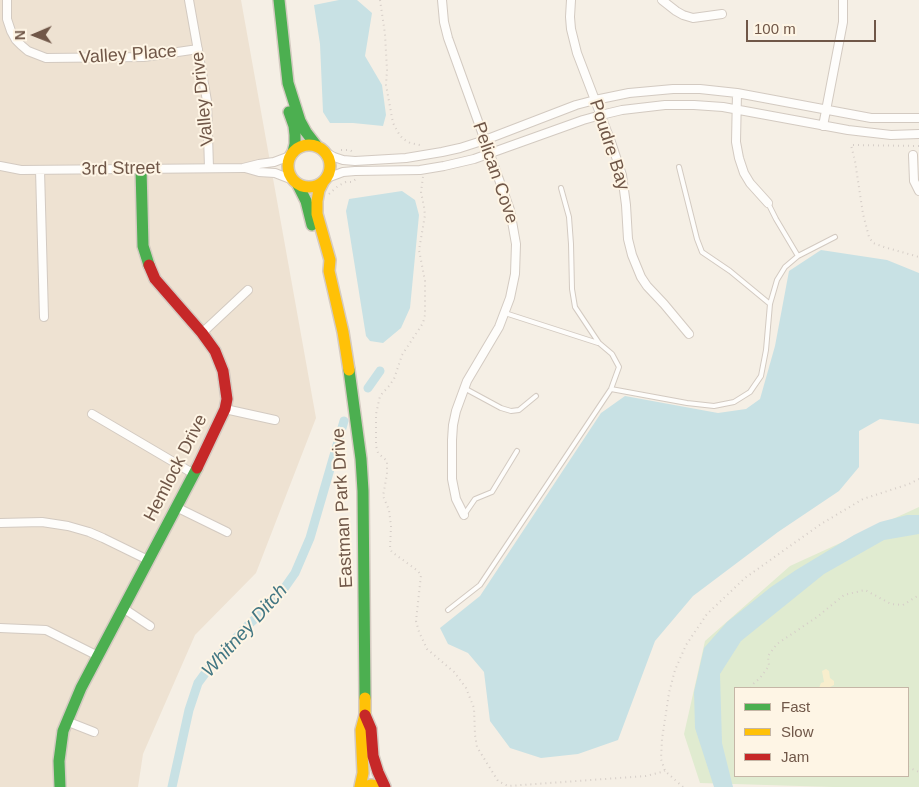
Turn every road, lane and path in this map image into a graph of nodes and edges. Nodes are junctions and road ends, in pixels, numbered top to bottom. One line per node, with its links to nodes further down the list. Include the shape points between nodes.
1 (7, 0): 10 (street, Valley Place, via 7,19 16,40 28,51 46,58 152,57)
2 (190, 0): 10 (street, Valley Drive)
3 (279, 0): 11 (street)
4 (380, 0): 28 (path, via 385,34 386,85 393,123 404,139 420,145)
5 (442, 0): 20 (street, Pelican Cove, via 448,38)
6 (571, 0): 13 (street, Poudre Bay, via 573,40)
7 (662, 0): 9 (street, via 682,15 693,18)
8 (843, 0): 15 (street, via 843,22)
9 (722, 14)
10 (198, 49): 31 (street, Valley Drive, via 207,101)
11 (288, 83): 21 (street, via 300,121); 26 (street, via 286,99 295,135)
12 (737, 93): 13 (street, via 673,89); 14 (street); 15 (street)
13 (595, 100): 16 (street, Poudre Bay); 20 (street)
14 (737, 109): 16 (street, via 665,105); 18 (street); 42 (street, via 736,142 741,166)
15 (826, 110): 17 (street, via 870,118); 18 (street)
16 (601, 115): 25 (street); 52 (street, Poudre Bay, via 622,175 628,239 635,265 647,286)
17 (919, 118)
18 (823, 126): 19 (street, via 891,135)
19 (919, 134)
20 (485, 140): 25 (street, Pelican Cove); 28 (street)
21 (316, 145): 24 (street); 26 (street, via 303,145)
22 (919, 146): 45 (path, via 851,145 868,237 873,243)
23 (350, 150): 24 (path)
24 (330, 151): 28 (street, via 334,157 355,161); 36 (street, via 330,168)
25 (490, 153): 35 (street); 49 (street, Pelican Cove, via 510,210 516,244 513,285)
26 (291, 154): 32 (street, 3rd Street, via 274,162); 37 (street, via 289,175)
27 (913, 155): 40 (street, via 914,181)
28 (421, 156)
29 (0, 166): 34 (street, 3rd Street)
30 (679, 167): 48 (lane, via 702,252)
31 (209, 168): 32 (street, 3rd Street); 33 (street, 3rd Street)
32 (243, 168): 37 (street, 3rd Street, via 275,173)
33 (141, 169): 34 (street, 3rd Street); 51 (street, Hemlock Drive, via 143,246 148,264 155,279)
34 (40, 170): 50 (street)
35 (423, 170): 36 (street, via 343,172); 78 (path, via 421,192 425,215 419,250 425,281 424,323 402,355 394,379 380,396 376,414 376,446 378,453 387,461 384,496 389,510 390,549 421,575 416,621 419,632 427,648 454,672 466,688 474,708 477,747 498,781 508,786 646,776)
36 (325, 180): 37 (street, via 311,187); 46 (street, Eastman Park Drive, via 316,201 330,260)
37 (296, 182): 46 (street, Eastman Park Drive, via 306,201)
38 (352, 182): 41 (path, via 338,186)
39 (561, 188): 53 (lane, via 569,217 575,306)
40 (919, 191)
41 (327, 197)
42 (768, 203): 44 (lane)
43 (835, 237): 44 (lane)
44 (798, 256): 48 (lane, via 785,267 777,280)
45 (919, 257)
46 (329, 272): 75 (street, Eastman Park Drive, via 343,332 361,459)
47 (248, 290): 51 (street)
48 (770, 304): 55 (lane, via 761,376 750,392 734,402 714,406)
49 (505, 313): 53 (lane); 54 (street, Pelican Cove)
50 (44, 317)
51 (202, 332): 57 (street, Hemlock Drive, via 223,371)
52 (689, 334)
53 (599, 343): 55 (lane, via 612,354 619,366)
54 (464, 388): 56 (lane, via 511,411 519,410); 64 (street, Pelican Cove, via 453,425 451,455 456,499)
55 (611, 389): 70 (lane, via 480,585)
56 (536, 396)
57 (226, 409): 59 (street); 61 (street, Hemlock Drive)
58 (92, 414): 61 (street)
59 (275, 420)
60 (517, 451): 64 (lane, via 492,492 476,498)
61 (194, 474): 63 (street, Hemlock Drive)
62 (919, 479): 78 (path, via 863,499 820,524 746,578 707,614 686,645 669,693 662,739 661,760)
63 (176, 507): 66 (street); 67 (street, Hemlock Drive)
64 (464, 515)
65 (0, 523): 67 (street, via 42,522 73,527)
66 (227, 532)
67 (148, 560): 69 (street, Hemlock Drive)
68 (919, 595): 74 (path, via 904,605 891,604 865,590 844,595 777,644 768,656 770,666)
69 (123, 608): 71 (street); 73 (street, Hemlock Drive)
70 (448, 610)
71 (150, 626)
72 (0, 628): 73 (street, via 46,630)
73 (98, 656): 76 (street, Hemlock Drive)
74 (751, 687)
75 (365, 715): 80 (street, Eastman Park Drive, via 361,730 363,773); 82 (street, Eastman Park Drive)
76 (66, 721): 77 (street); 79 (street, Hemlock Drive, via 59,761)
77 (94, 732)
78 (665, 771): 83 (path)
79 (60, 787)
80 (360, 787)
81 (365, 787): 82 (street)
82 (383, 787)
83 (683, 787)

